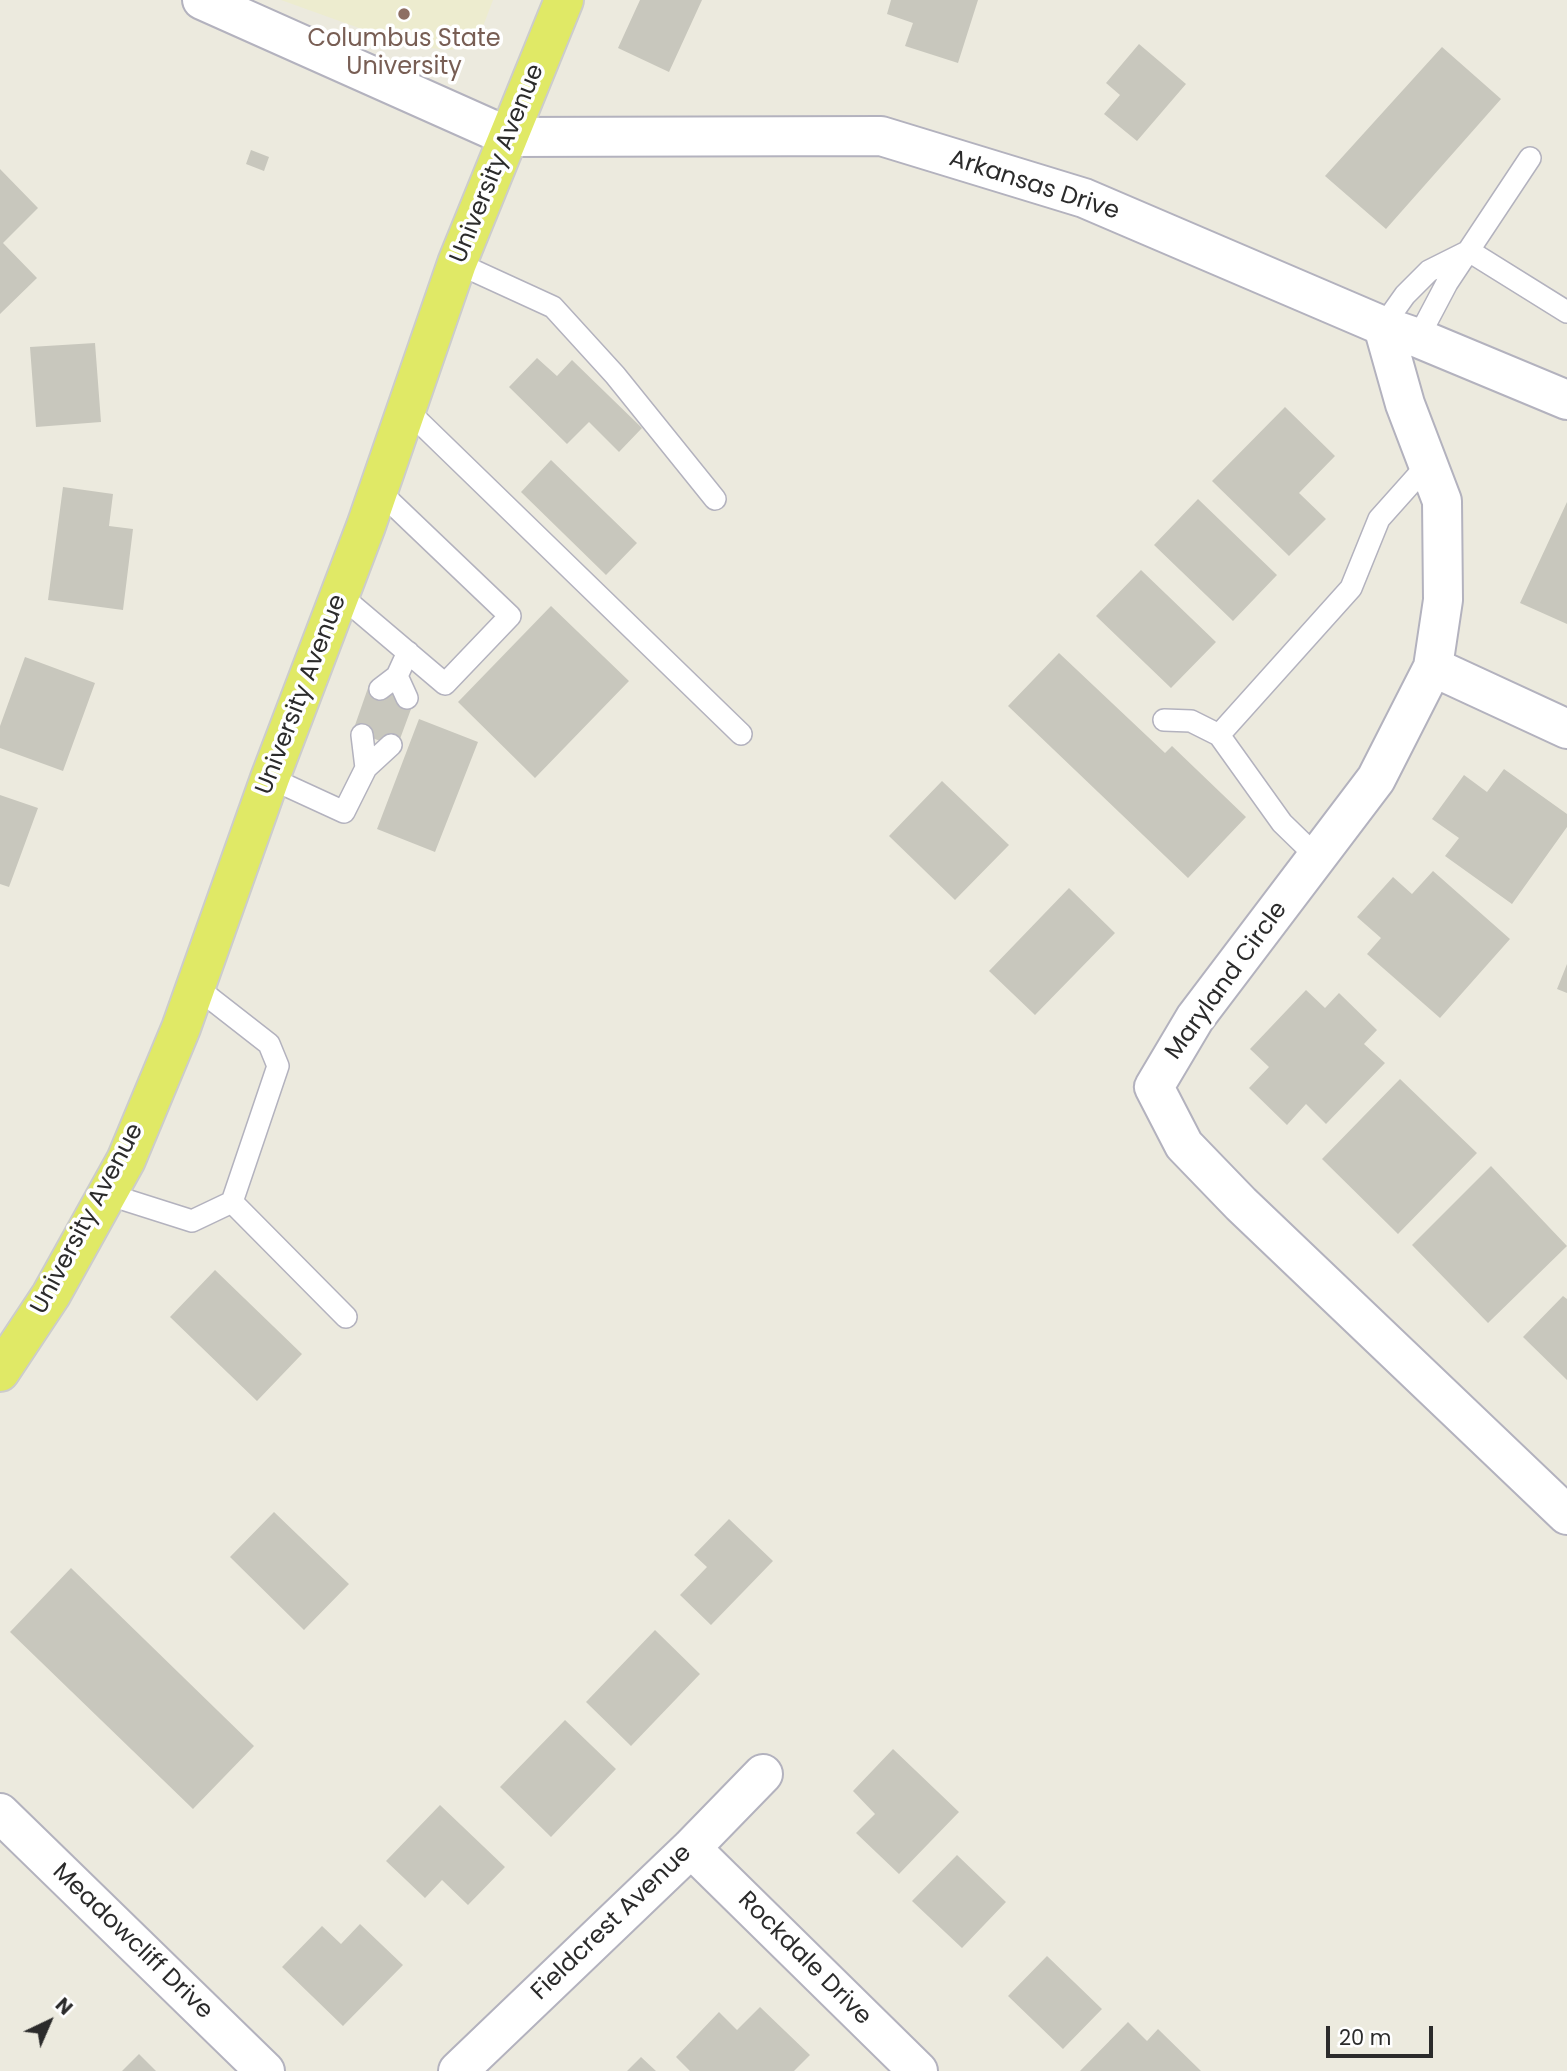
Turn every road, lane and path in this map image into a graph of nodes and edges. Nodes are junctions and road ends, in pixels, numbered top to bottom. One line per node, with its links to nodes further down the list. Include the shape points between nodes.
1 (202, 0): 3 (street)
2 (564, 0): 3 (main road, University Avenue)
3 (509, 137): 6 (main road, University Avenue); 10 (street, Arkansas Drive, via 881,136 1084,198)
4 (1530, 158): 5 (lane)
5 (1469, 251): 7 (lane, via 1429,271); 8 (lane); 9 (lane)
6 (457, 262): 13 (main road, University Avenue); 16 (lane, via 553,307 615,375)
7 (1410, 290): 8 (lane); 10 (lane)
8 (1436, 303): 11 (lane)
9 (1567, 312)
10 (1383, 326): 11 (street, Arkansas Drive); 14 (street, Maryland Circle, via 1405,404)
11 (1419, 338): 12 (street, Arkansas Drive)
12 (1567, 400)
13 (406, 409): 15 (main road, University Avenue); 24 (lane)
14 (1429, 463): 19 (street, Maryland Circle, via 1442,501 1443,600); 25 (lane, via 1378,519 1351,588)
15 (378, 490): 17 (main road, University Avenue); 18 (lane, via 510,616 445,684)
16 (715, 499)
17 (340, 595): 18 (lane); 28 (main road, University Avenue)
18 (408, 652): 20 (lane, via 388,682)
19 (1433, 667): 22 (street); 29 (street, Maryland Circle, via 1376,779)
20 (407, 698)
21 (1164, 720): 25 (lane, via 1191,722)
22 (1567, 729)
23 (362, 734): 27 (lane)
24 (741, 734)
25 (1219, 735): 29 (lane, via 1282,823)
26 (391, 745): 27 (lane)
27 (366, 768): 28 (lane, via 344,812)
28 (270, 778): 30 (main road, University Avenue)
29 (1317, 857): 35 (street, Maryland Circle, via 1195,1018 1154,1087 1184,1145)
30 (196, 987): 31 (main road, University Avenue, via 126,1160); 32 (lane, via 269,1044 278,1066)
31 (107, 1194): 32 (lane, via 192,1221); 34 (main road, University Avenue, via 51,1295)
32 (232, 1202): 33 (lane)
33 (346, 1317)
34 (0, 1372)
35 (1567, 1515)
36 (763, 1774): 38 (street, Fieldcrest Avenue)
37 (0, 1813): 39 (street, Meadowcliff Drive)
38 (691, 1848): 40 (street, Fieldcrest Avenue); 41 (street, Rockdale Drive)
39 (265, 2071)
40 (458, 2071)
41 (918, 2071)

